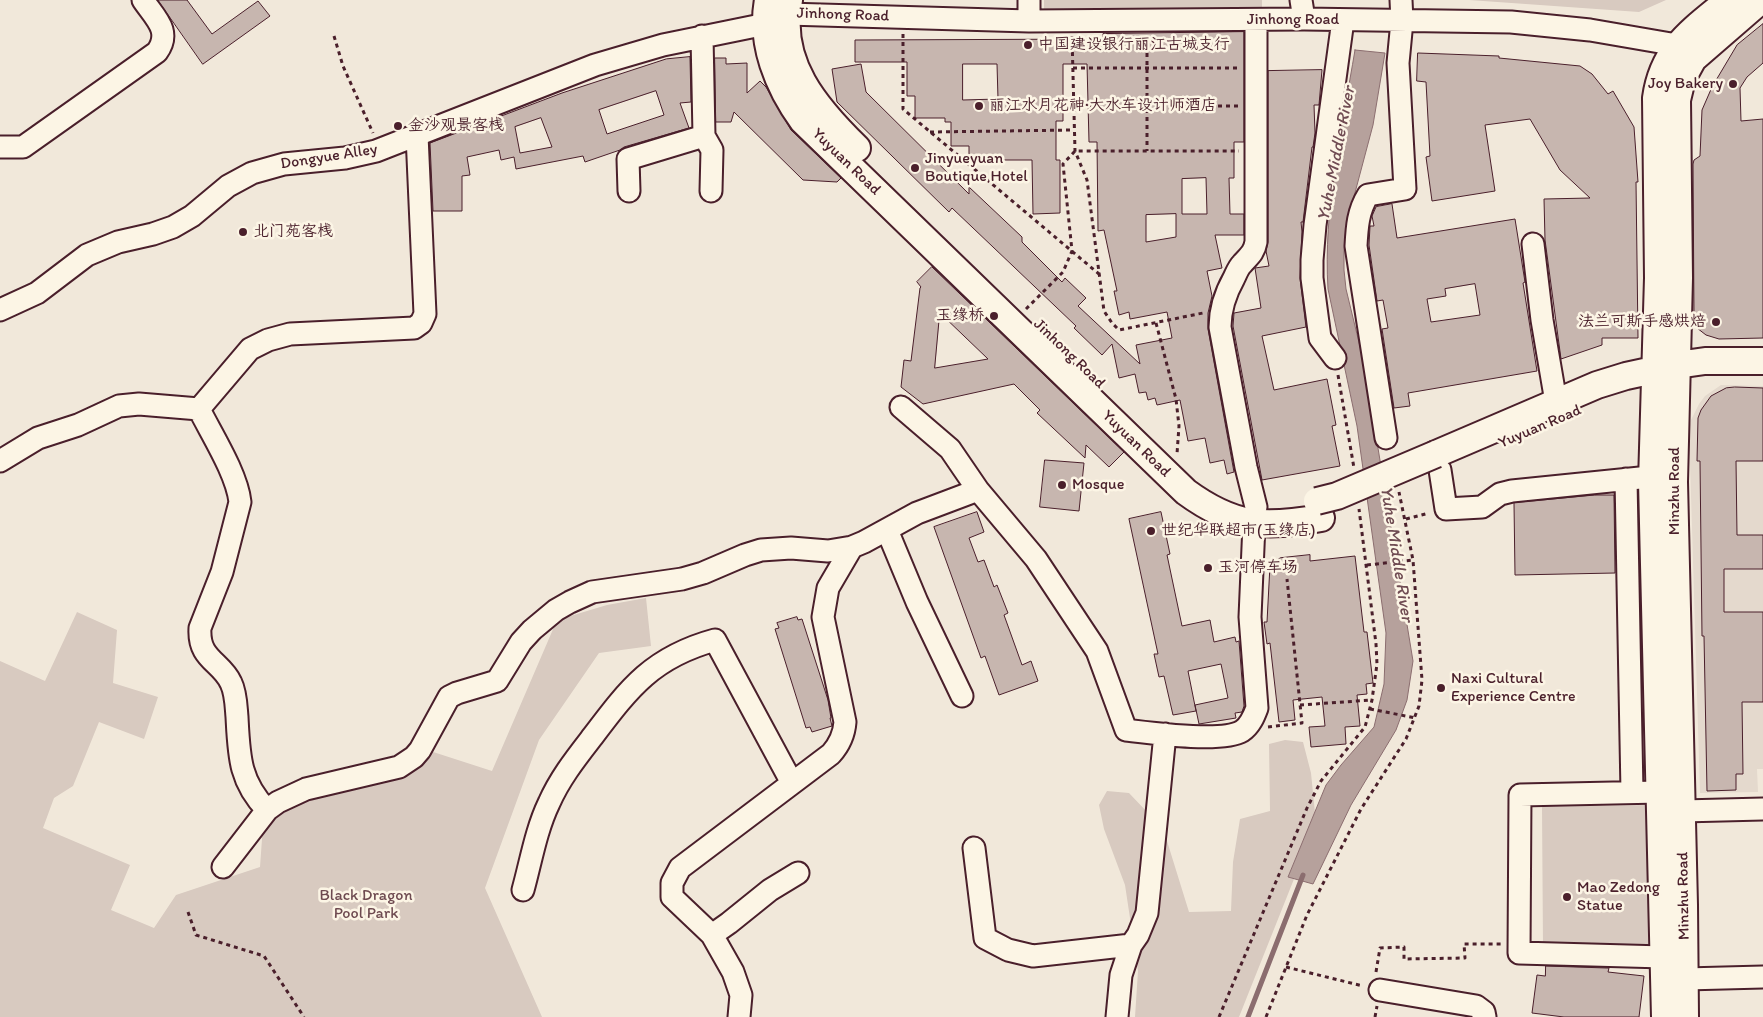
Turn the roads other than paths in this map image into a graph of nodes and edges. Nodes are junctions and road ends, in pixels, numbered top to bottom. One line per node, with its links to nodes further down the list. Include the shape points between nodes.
1 (143, 0): 15 (street, via 163,29 163,40 157,52 23,147)
2 (1029, 0): 10 (street)
3 (1729, 0): 12 (main road, Minzhu Road)
4 (1761, 0): 22 (main road, Minzhu Road, via 1693,59 1679,89 1679,278)
5 (777, 9): 10 (street, Jinhong Road); 11 (street, Dongyue Alley); 33 (main road, Jinhong Road, via 804,85 836,128 1197,480); 33 (main road, Yuyuan Road, via 769,50 779,81 804,121 1186,492 1215,511)
6 (1303, 10): 8 (street, Jinhong Road); 9 (street, Jinhong Road)
7 (1398, 14): 9 (street, Jinhong Road); 12 (street, via 1551,25); 27 (street, via 1405,189 1368,195 1362,204 1356,246)
8 (1256, 20): 10 (street, Jinhong Road); 33 (street, via 1256,242 1252,255 1241,264 1228,289 1221,310 1220,327)
9 (1346, 20): 20 (street, via 1314,225 1312,260 1320,338)
10 (1029, 21)
11 (702, 36): 13 (street, Dongyue Alley, via 595,65); 14 (street)
12 (1677, 45): 22 (main road, Minzhu Road, via 1662,71 1656,98 1658,278)
13 (417, 135): 19 (street, Dongyue Alley, via 380,150 345,158 284,164 252,173 228,186 192,216 173,227 118,242 87,255 37,293); 26 (street, via 425,314 421,323 414,328 290,334 268,340 250,349)
14 (704, 136): 16 (street, via 628,159); 17 (street, via 712,150)
15 (0, 147)
16 (629, 191)
17 (711, 191)
18 (1533, 244): 24 (street)
19 (0, 310)
20 (1335, 358)
21 (1763, 361): 22 (main road, via 1705,361)
22 (1666, 376): 23 (main road); 24 (main road, Jinhong Road, via 1597,385); 29 (main road, Yuyuan Road); 30 (main road, Minzhu Road); 43 (main road, Minzhu Road, via 1674,482)
23 (1763, 378)
24 (1556, 402): 29 (main road, Jinhong Road)
25 (901, 407): 32 (street, via 950,449)
26 (199, 409): 28 (street, via 139,404 119,406 78,425 38,438); 42 (street, via 229,469 240,502 222,572 199,637 210,660 231,682 236,699 240,761 250,786)
27 (1386, 438)
28 (0, 461)
29 (1438, 462): 31 (street, via 1446,509 1482,507 1512,490); 33 (main road, Jinhong Road, bridge, via 1337,496 1319,510 1296,506)
30 (1652, 477): 31 (street); 40 (main road, Minzhu Road)
31 (1626, 479): 39 (street)
32 (978, 490): 34 (street, via 917,513); 37 (street, via 1036,559 1097,651 1126,730)
33 (1255, 516): 37 (street, via 1250,617 1257,708 1252,721 1243,731 1224,737)
34 (887, 530): 35 (street); 36 (street)
35 (852, 547): 38 (street, via 828,588 823,617 844,730 831,754); 42 (street, via 828,551 761,550 682,579 592,592 544,620 521,642 498,681 449,697 420,750 399,767 306,789)
36 (962, 696)
37 (1165, 734): 49 (street, via 1147,913)
38 (792, 783): 47 (street, via 715,640 683,650 653,668 632,687 563,775 543,818); 48 (street, via 676,872 672,897)
39 (1632, 792): 40 (street); 50 (street, via 1520,795 1519,953)
40 (1660, 792): 50 (main road, Minzhu Road)
41 (1763, 809): 43 (street)
42 (267, 810): 45 (street)
43 (1682, 811): 52 (main road, Minzhu Road)
44 (974, 848): 49 (street, via 985,938 1008,950 1033,956)
45 (223, 867)
46 (798, 873): 48 (street, via 770,890)
47 (523, 890)
48 (712, 935): 54 (street, via 738,984 741,995)
49 (1131, 945): 55 (street, via 1122,975)
50 (1664, 957): 57 (main road, Minzhu Road)
51 (1763, 977): 52 (street)
52 (1685, 978): 58 (main road, Minzhu Road)
53 (1377, 989): 56 (street, via 1476,1006)
54 (739, 1017)
55 (1117, 1017)
56 (1485, 1017)
57 (1664, 1017)
58 (1685, 1017)

